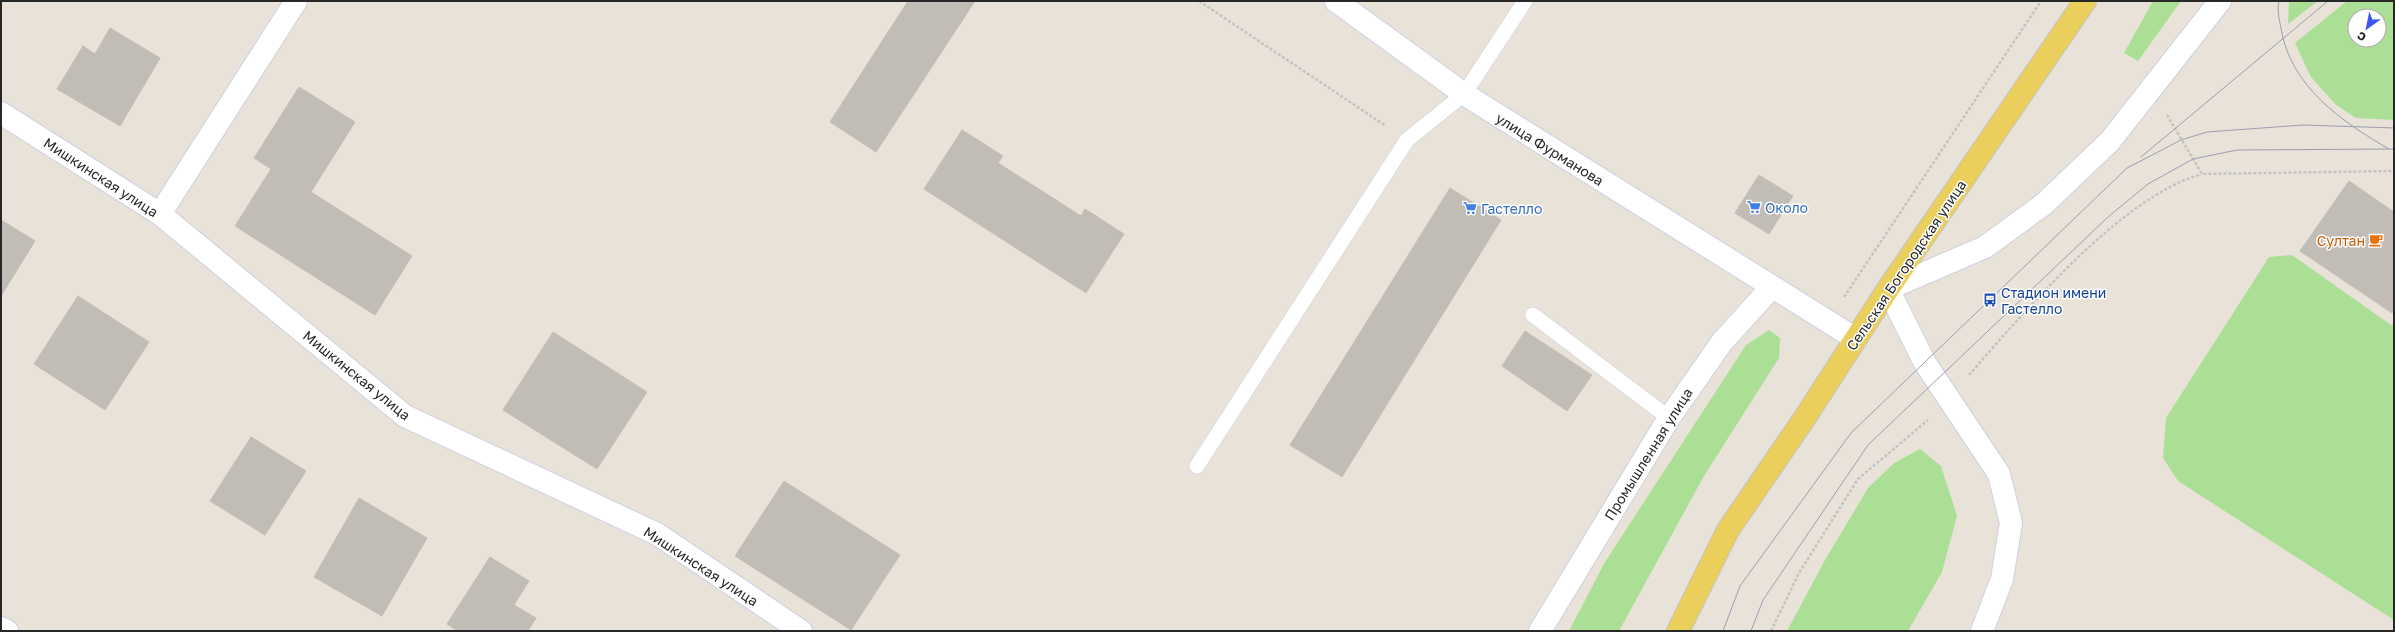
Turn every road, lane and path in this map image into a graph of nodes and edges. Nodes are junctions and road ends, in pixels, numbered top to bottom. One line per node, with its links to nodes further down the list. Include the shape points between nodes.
1 (296, 1): 14 (street)
2 (1199, 1): 11 (path)
3 (1336, 1): 8 (street, улица Фурманова)
4 (1525, 1): 8 (lane)
5 (2041, 1): 18 (path)
6 (2085, 1): 16 (main road, Сельская Богородская улица)
7 (2220, 1): 16 (street, via 2110,141 2044,204 1985,247)
8 (1464, 94): 11 (lane); 15 (street, улица Фурманова)
9 (2164, 111): 13 (path)
10 (1, 113): 14 (street, Мишкинская улица)
11 (1407, 140): 23 (lane)
12 (2394, 171): 13 (path)
13 (2202, 174): 20 (path, via 2183,179 2135,210 2060,276)
14 (160, 214): 26 (street, Мишкинская улица, via 406,416 657,534)
15 (1771, 288): 18 (street, улица Фурманова); 21 (street, Промышленная улица, via 1722,342)
16 (1888, 289): 19 (main road, Сельская Богородская улица); 30 (street, via 1925,363 1999,474 2011,523 2002,579)
17 (1533, 315): 21 (lane)
18 (1828, 321): 19 (street, улица Фурманова)
19 (1856, 339): 28 (main road, Сельская Богородская улица, via 1728,530)
20 (1989, 352)
21 (1669, 418): 27 (street, Промышленная улица)
22 (1912, 433): 29 (path, via 1858,479 1799,573)
23 (1197, 466)
24 (1, 628): 25 (street)
25 (7, 631)
26 (801, 631)
27 (1540, 631)
28 (1678, 631)
29 (1771, 631)
30 (1982, 631)

